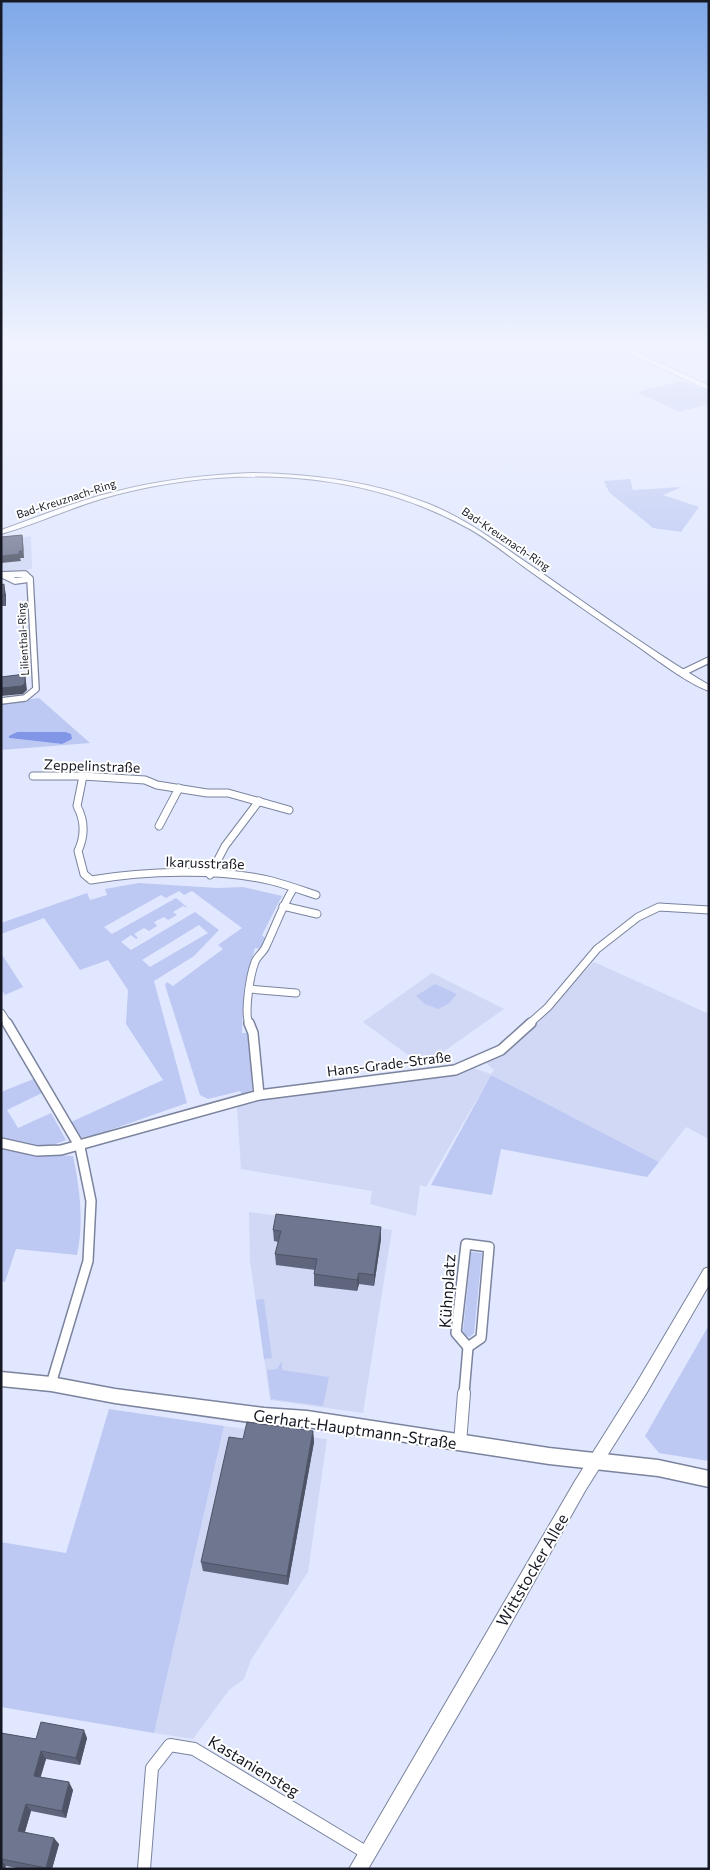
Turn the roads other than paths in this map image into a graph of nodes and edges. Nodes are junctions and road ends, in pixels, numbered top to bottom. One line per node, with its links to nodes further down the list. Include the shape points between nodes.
1 (1, 532): 4 (main road, Bad-Kreuznach-Ring, via 116,493 194,479 283,476 359,485 397,493 468,525)
2 (2, 575): 6 (street, Lilienthal-Ring, via 14,580 30,579 36,689 24,698)
3 (709, 660): 4 (street)
4 (682, 673): 5 (main road, Bad-Kreuznach-Ring)
5 (709, 689)
6 (1, 701)
7 (33, 776): 8 (street, Zeppelinstraße)
8 (83, 776): 9 (street, Zeppelinstraße, via 144,780); 13 (street, Ikarusstraße, via 77,806 82,815 84,839 78,850 84,874 91,880 134,873)
9 (179, 788): 10 (street, Zeppelinstraße, via 228,793); 12 (street)
10 (259, 801): 11 (street, Zeppelinstraße); 13 (street, via 226,846)
11 (289, 810)
12 (159, 826)
13 (210, 876): 14 (street, Ikarusstraße, via 252,876)
14 (293, 888): 15 (street, Ikarusstraße); 16 (street)
15 (316, 896)
16 (283, 906): 18 (street); 19 (street, via 265,949 255,960)
17 (709, 910): 22 (street, Hans-Grade-Straße, via 659,907 638,917 597,949 548,1007 501,1050 474,1064 455,1070)
18 (317, 914)
19 (248, 989): 20 (street); 22 (street, via 247,1019 253,1033)
20 (296, 993)
21 (1, 1012): 24 (street)
22 (259, 1095): 24 (street, Hans-Grade-Straße, via 198,1110)
23 (1, 1143): 24 (street, Hans-Grade-Straße, via 20,1150 52,1151)
24 (80, 1147): 28 (street, via 91,1201 88,1261)
25 (709, 1273): 30 (main road, Wittstocker Allee)
26 (468, 1347): 26 (street, Kühnplatz, via 481,1338 489,1247 466,1244 456,1333); 29 (street)
27 (1, 1379): 28 (main road, Gerhart-Hauptmann-Straße)
28 (51, 1384): 29 (main road, Gerhart-Hauptmann-Straße)
29 (460, 1443): 30 (main road, Gerhart-Hauptmann-Straße)
30 (597, 1460): 31 (main road, Gerhart-Hauptmann-Straße); 32 (main road, Wittstocker Allee)
31 (709, 1479)
32 (367, 1853): 33 (street, Kastaniensteg, via 194,1749 170,1745 152,1768); 34 (main road, Wittstocker Allee)
33 (144, 1869)
34 (358, 1869)

